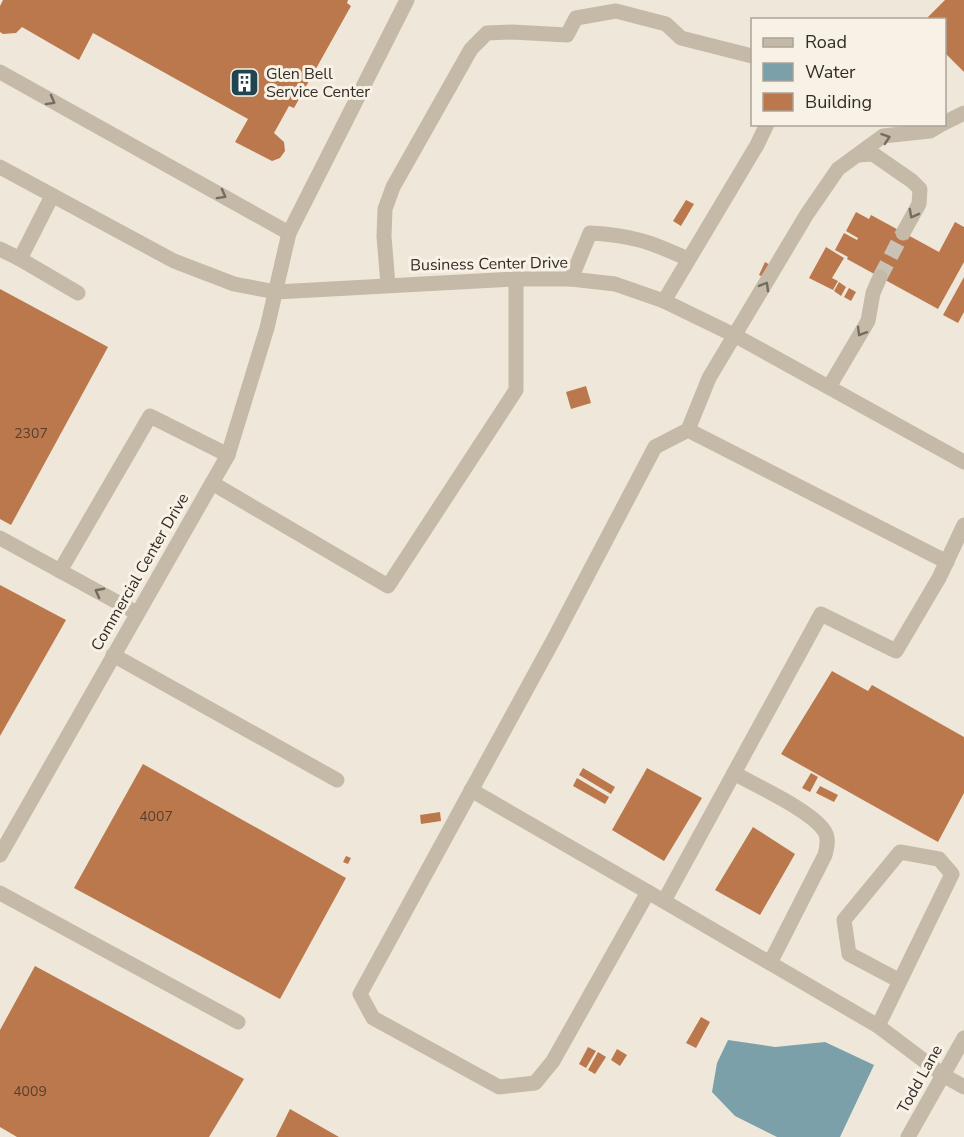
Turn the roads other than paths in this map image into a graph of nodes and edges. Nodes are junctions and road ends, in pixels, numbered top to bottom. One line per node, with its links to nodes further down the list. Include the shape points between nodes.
1 (407, 0): 11 (street, Commercial Center Drive)
2 (751, 56): 19 (street, via 681,38 666,24 616,11 576,18 567,35 487,33 471,49 393,187 385,209)
3 (0, 72): 11 (street, one-way to 11)
4 (964, 113): 5 (street)
5 (946, 122)
6 (766, 126): 15 (street)
7 (939, 126): 8 (street, one-way to 7, via 884,136 930,131)
8 (858, 155): 12 (street, one-way to 12, via 873,154 920,189 919,204); 23 (street, one-way to 8, via 807,214 838,169)
9 (0, 167): 10 (street, Business Center Drive)
10 (52, 196): 14 (street); 20 (street, Business Center Drive, via 174,261 234,284)
11 (289, 233): 20 (street, Commercial Center Drive)
12 (903, 233)
13 (0, 249): 14 (street)
14 (20, 259): 21 (street)
15 (688, 260): 18 (street, via 653,243 620,234 590,233); 22 (street)
16 (880, 277): 24 (street, one-way to 24, via 868,321)
17 (516, 279): 18 (street, Business Center Drive); 19 (street, Business Center Drive); 28 (street, via 516,390 388,586)
18 (571, 279): 22 (street, Business Center Drive, via 615,284)
19 (388, 285): 20 (street, Business Center Drive)
20 (276, 292): 26 (street, Commercial Center Drive)
21 (78, 293)
22 (664, 301): 23 (street, Business Center Drive)
23 (736, 336): 24 (street, Business Center Drive); 25 (street, via 709,378)
24 (829, 387): 27 (street, Business Center Drive)
25 (688, 429): 31 (street); 37 (street, via 655,447)
26 (228, 455): 28 (street, Commercial Center Drive); 32 (street, via 150,416)
27 (964, 462)
28 (212, 483): 33 (street, Commercial Center Drive)
29 (964, 525): 31 (street)
30 (0, 538): 32 (street)
31 (946, 562): 35 (street, via 896,651 821,614)
32 (60, 571): 33 (street, one-way to 32)
33 (138, 613): 34 (street, Commercial Center Drive)
34 (113, 655): 36 (street); 38 (street, Commercial Center Drive)
35 (734, 773): 41 (street); 42 (street, via 815,819 826,833 828,843)
36 (337, 780)
37 (471, 790): 39 (street); 39 (street, via 360,994 373,1018 499,1087 535,1083 553,1061)
38 (0, 855)
39 (648, 892): 41 (street)
40 (0, 893): 44 (street)
41 (664, 901): 42 (street)
42 (770, 963): 45 (street)
43 (900, 981): 43 (street, via 952,874 939,859 900,852 844,920 849,954); 45 (street)
44 (238, 1022)
45 (878, 1026): 47 (street)
46 (964, 1039): 47 (street, Todd Lane)
47 (943, 1075): 48 (street); 49 (street, Todd Lane)
48 (964, 1087)
49 (908, 1137)

